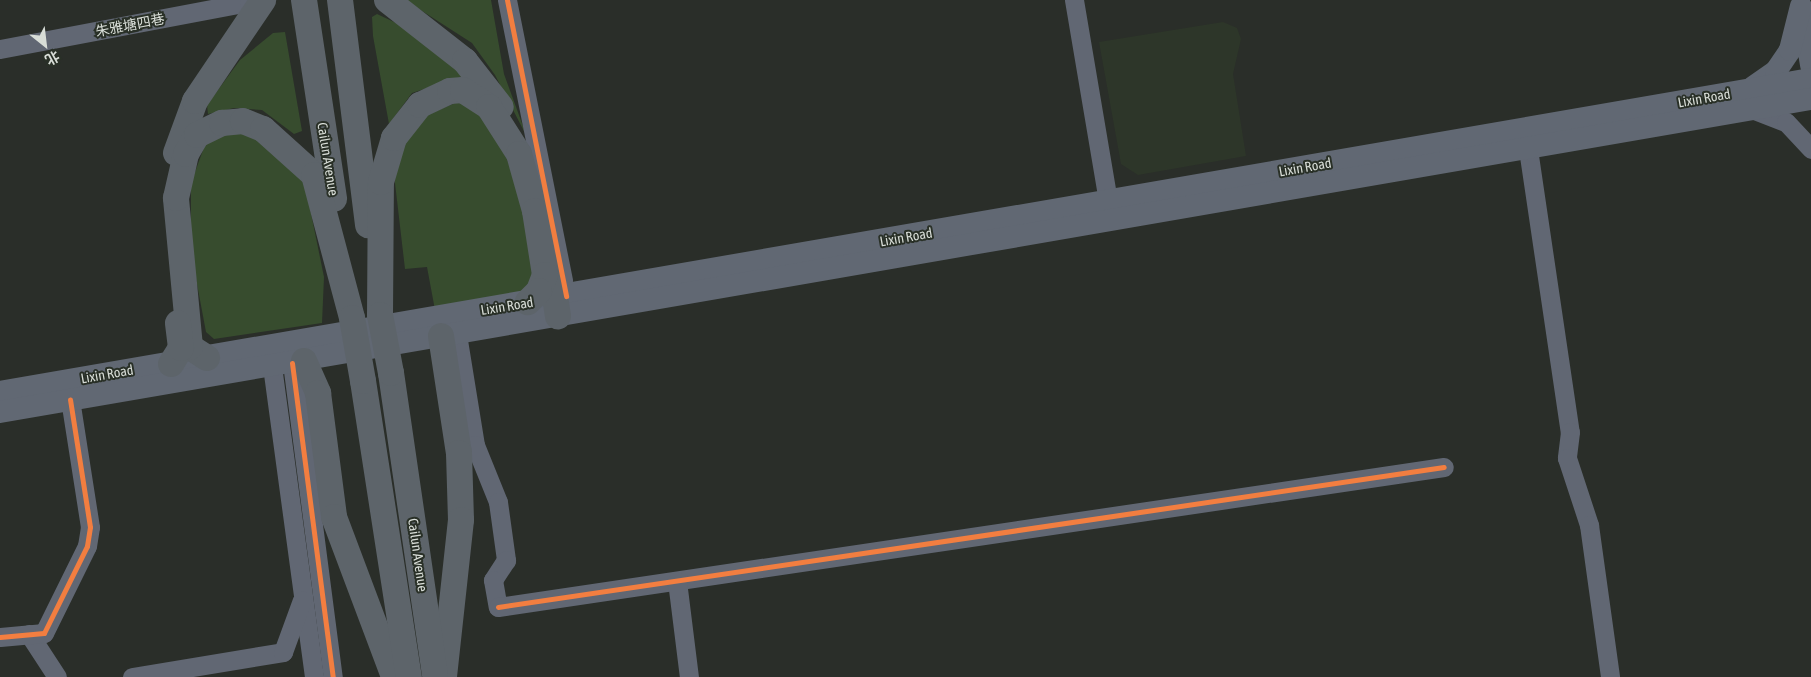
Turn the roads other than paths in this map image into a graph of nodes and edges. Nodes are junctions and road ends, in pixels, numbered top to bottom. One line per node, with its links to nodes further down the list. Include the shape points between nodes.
1 (304, 0): 19 (highway, Cailun Avenue)
2 (340, 0): 18 (highway)
3 (387, 0): 17 (highway, via 465,61 512,124 541,213)
4 (507, 0): 17 (street)
5 (1074, 0): 15 (street)
6 (1801, 3): 9 (main road); 11 (main road, via 1790,50)
7 (260, 4): 8 (street, 朱雅塘四巷, via 249,2); 23 (highway, via 195,101 176,154 169,212 181,348)
8 (0, 49)
9 (1811, 65)
10 (1811, 79): 11 (main road, Lixin Road)
11 (1750, 100): 12 (main road, Lixin Road); 13 (main road, Lixin Road); 14 (street, via 1786,122); 15 (main road, Lixin Road)
12 (1811, 100)
13 (1528, 149): 17 (main road, Lixin Road); 41 (street, via 1570,432 1567,458 1589,525)
14 (1811, 149)
15 (1108, 201): 17 (main road, Lixin Road)
16 (528, 302): 17 (main road, Lixin Road); 18 (highway, via 539,291 544,275 535,211 519,154 489,107 463,90 450,91 420,105 394,138 381,182); 21 (main road, Lixin Road)
17 (560, 304): 20 (main road, Lixin Road)
18 (380, 315): 38 (highway, Cailun Avenue, bridge)
19 (352, 318): 21 (highway, via 314,175 263,129 243,120 222,123 197,135 186,154 176,198 190,347); 37 (highway, Cailun Avenue, bridge)
20 (449, 335): 22 (main road, Lixin Road); 28 (street, via 475,445 498,502 506,560 493,580 498,607); 39 (highway, via 461,520)
21 (207, 358): 23 (main road, Lixin Road)
22 (289, 363): 25 (main road, Lixin Road); 29 (street); 35 (street); 36 (highway, via 318,393 334,517)
23 (171, 364): 24 (main road, Lixin Road)
24 (0, 392)
25 (70, 400): 26 (main road, Lixin Road); 30 (street, via 90,527 87,546 44,633)
26 (0, 412)
27 (1444, 467): 28 (street)
28 (677, 581): 40 (street)
29 (303, 596): 33 (street, via 283,652); 34 (street)
30 (29, 634): 31 (street); 32 (street)
31 (0, 637)
32 (57, 677)
33 (132, 677)
34 (314, 677)
35 (333, 677)
36 (394, 677)
37 (409, 677)
38 (436, 677)
39 (444, 677)
40 (689, 677)
41 (1610, 677)

